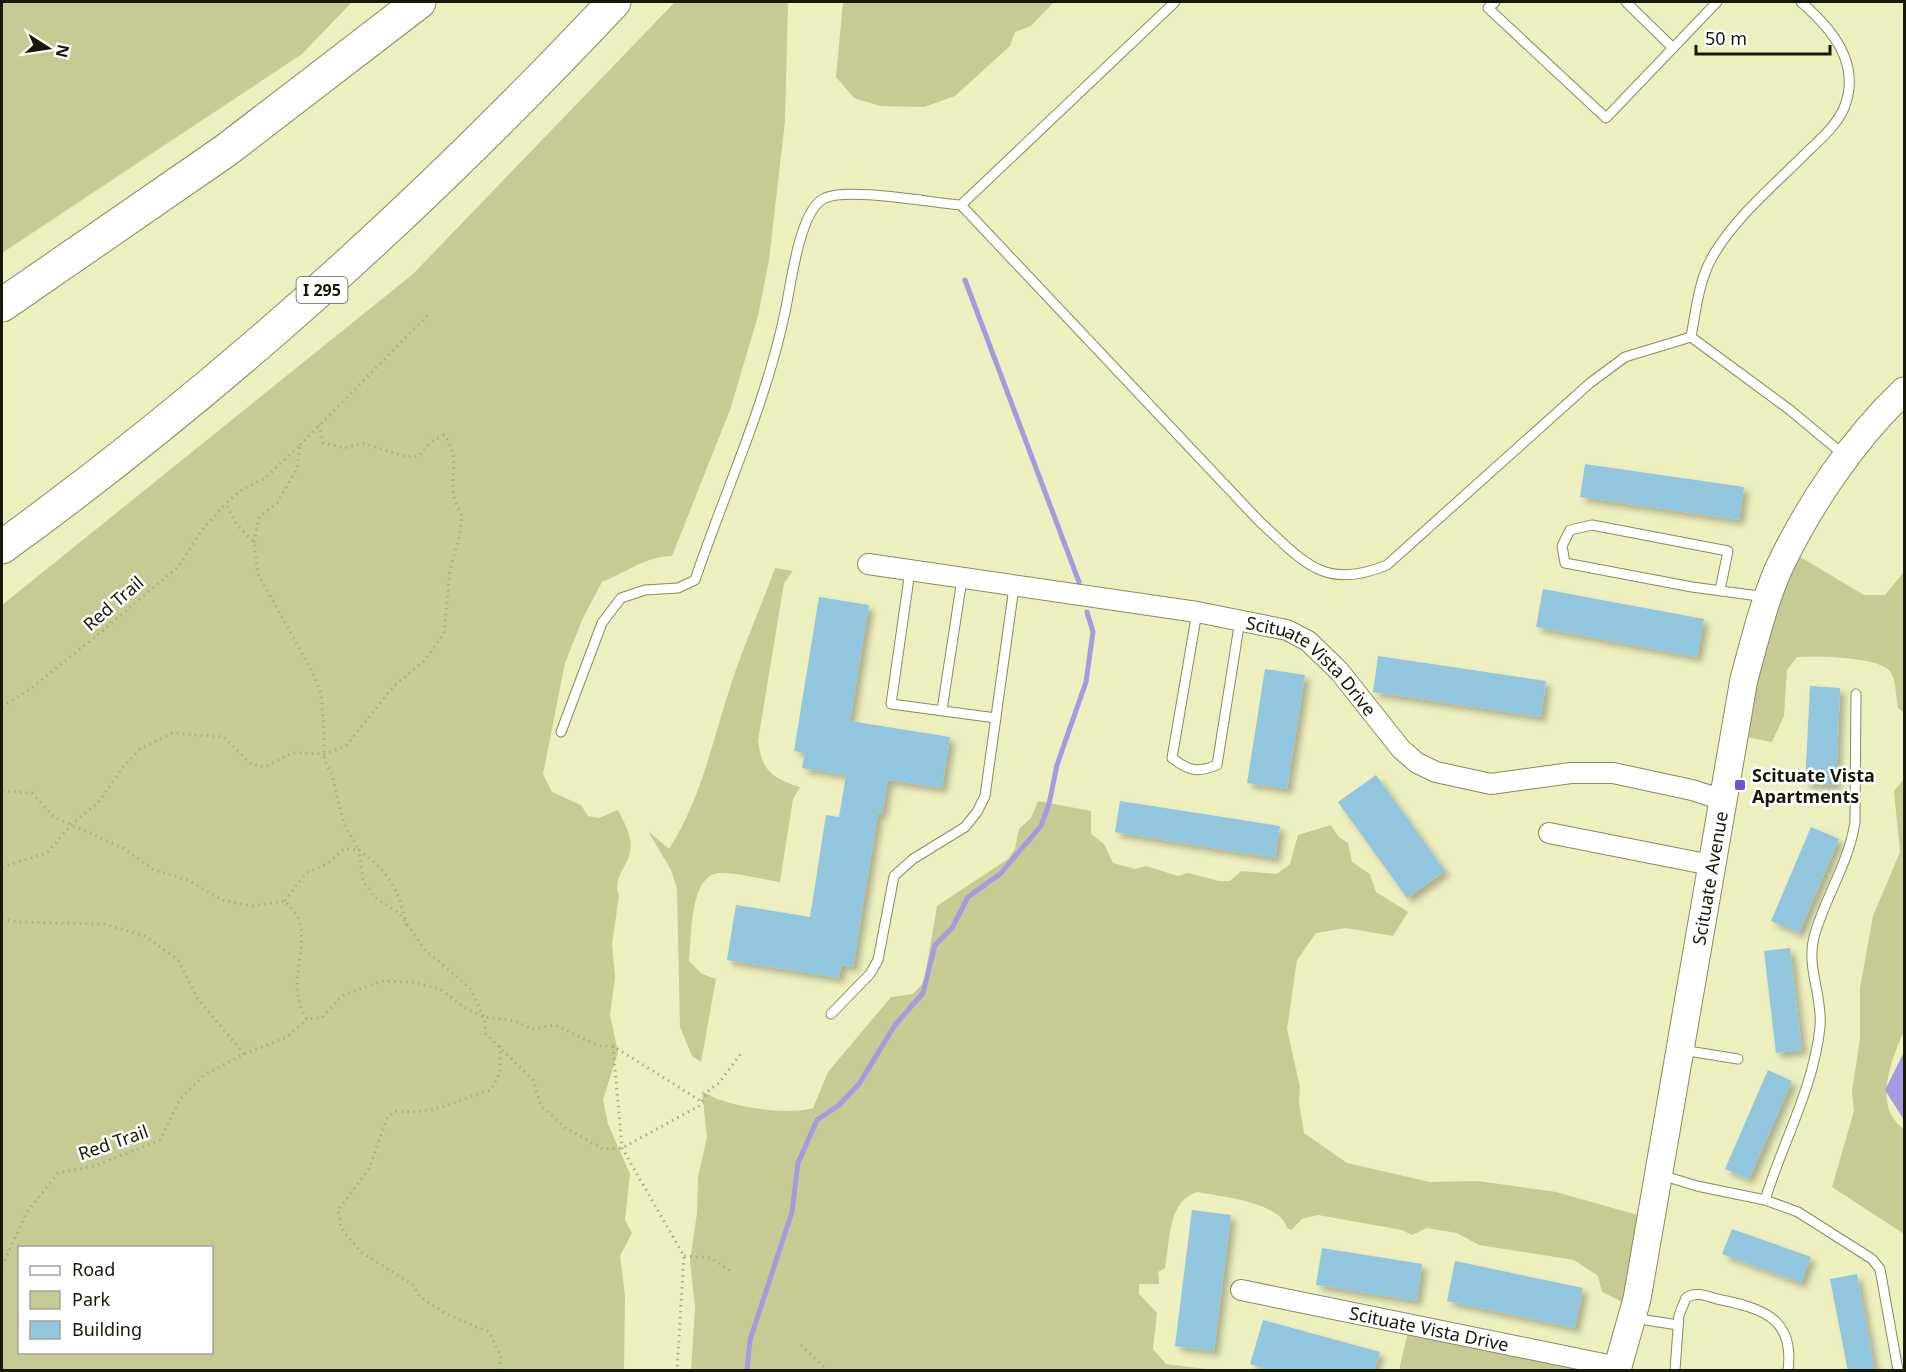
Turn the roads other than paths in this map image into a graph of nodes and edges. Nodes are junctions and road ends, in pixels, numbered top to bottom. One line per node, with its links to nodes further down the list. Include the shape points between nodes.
1 (420, 2): 10 (highway, via 225,151)
2 (614, 2): 14 (highway, I 295, via 456,165 306,304 155,431)
3 (1175, 2): 9 (lane)
4 (1626, 2): 8 (lane)
5 (1717, 2): 8 (lane)
6 (1801, 2): 11 (lane, via 1820,18 1841,47 1848,78 1845,106 1825,135 1739,220 1712,256 1699,293)
7 (1492, 5): 8 (lane, via 1606,118)
8 (1673, 48)
9 (962, 205): 11 (lane, via 1260,522 1307,566 1339,575 1363,575 1387,566 1590,383 1625,357); 26 (lane, via 849,194 825,198 812,209 800,240 778,348 695,580 678,588 645,590 621,598 602,623)
10 (2, 305)
11 (1691, 337): 13 (lane, via 1791,410)
12 (1905, 391): 13 (main road, Scituate Avenue)
13 (1845, 456): 20 (main road, Scituate Avenue, via 1779,569)
14 (2, 547)
15 (868, 564): 16 (street, Scituate Vista Drive)
16 (910, 571): 17 (street, Scituate Vista Drive); 24 (lane, via 891,704)
17 (962, 579): 18 (street, Scituate Vista Drive); 24 (lane)
18 (1014, 586): 21 (street, Scituate Vista Drive); 25 (lane)
19 (1720, 590): 19 (lane, via 1565,563 1562,546 1570,530 1592,525 1728,551); 20 (lane)
20 (1768, 597): 27 (main road, Scituate Avenue, via 1744,679)
21 (1197, 612): 22 (street, Scituate Vista Drive); 22 (lane, via 1172,758 1186,769 1200,772 1217,765)
22 (1240, 620): 27 (street, Scituate Vista Drive, via 1287,630 1308,642 1360,694 1401,749 1436,772 1491,784 1571,773 1613,773)
23 (1856, 694): 34 (lane, via 1852,840 1814,939 1812,954 1821,1026 1810,1071)
24 (942, 710): 25 (lane)
25 (996, 718): 30 (lane, via 987,783 977,812 965,827 913,859 894,876 878,960 870,974)
26 (561, 732)
27 (1723, 800): 29 (main road, Scituate Avenue)
28 (1549, 833): 29 (street)
29 (1711, 865): 31 (main road, Scituate Avenue)
30 (831, 1014)
31 (1680, 1050): 32 (lane); 33 (main road, Scituate Avenue)
32 (1738, 1059)
33 (1659, 1174): 34 (lane); 36 (main road, Scituate Avenue)
34 (1765, 1200): 41 (lane, via 1798,1212 1872,1259 1880,1269)
35 (1241, 1290): 38 (street, Scituate Vista Drive)
36 (1632, 1318): 37 (lane); 38 (main road, Scituate Avenue)
37 (1678, 1325): 39 (lane); 40 (lane, via 1682,1303 1690,1295 1753,1306 1785,1332)
38 (1618, 1369)
39 (1676, 1370)
40 (1788, 1371)
41 (1898, 1371)

